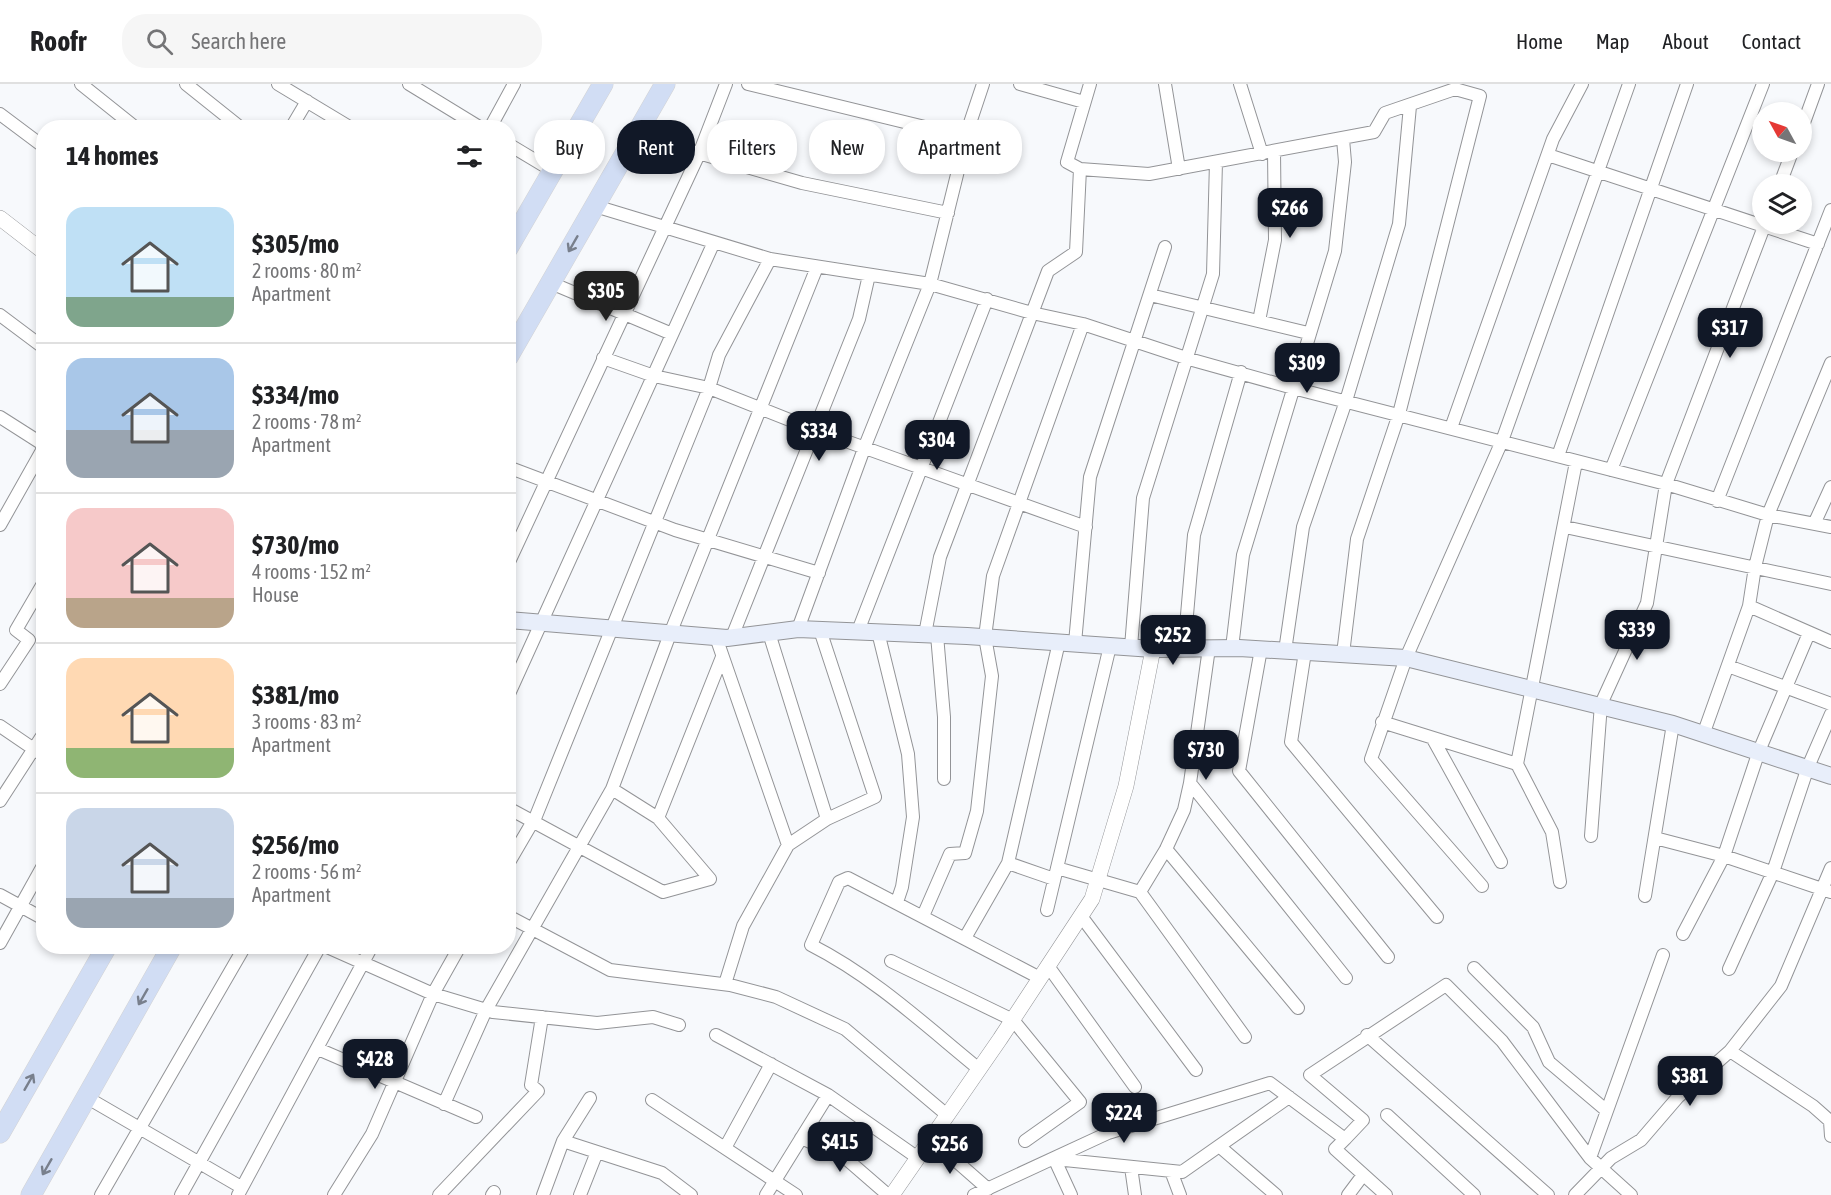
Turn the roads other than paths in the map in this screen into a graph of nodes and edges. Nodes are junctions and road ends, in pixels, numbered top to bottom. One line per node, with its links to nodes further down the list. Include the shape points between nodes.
1 (81, 84): 27 (street)
2 (186, 84): 28 (street)
3 (278, 84): 22 (street)
4 (409, 84): 21 (street)
5 (514, 84): 32 (street)
6 (603, 84): 33 (main road)
7 (665, 84): 34 (main road)
8 (726, 84): 42 (street)
9 (748, 84): 35 (street)
10 (983, 84): 36 (street)
11 (1020, 84): 23 (street)
12 (1090, 84): 23 (street)
13 (1165, 84): 48 (street)
14 (1239, 84): 41 (street)
15 (1581, 84): 43 (street)
16 (1629, 84): 49 (street)
17 (1688, 84): 52 (street)
18 (1763, 84): 54 (street)
19 (1818, 84): 24 (street)
20 (1454, 86): 25 (street); 94 (street, via 1480,96)
21 (425, 88): 31 (street)
22 (307, 101): 29 (street); 30 (street)
23 (1084, 102): 47 (street, via 1067,162)
24 (1811, 102)
25 (1410, 106): 37 (street, via 1385,113 1374,132); 92 (street, via 1399,224)
26 (0, 114): 38 (street)
27 (126, 120)
28 (231, 120)
29 (296, 120)
30 (338, 120)
31 (470, 120)
32 (494, 120)
33 (582, 120)
34 (645, 120)
35 (897, 120)
36 (971, 120)
37 (1343, 139): 41 (street); 80 (street, via 1345,162 1335,251)
38 (36, 141)
39 (516, 149): 44 (street)
40 (695, 153): 42 (street)
41 (1268, 153): 45 (street); 78 (street, via 1275,240)
42 (699, 154): 56 (street, via 802,183); 60 (street)
43 (1548, 155): 49 (street); 96 (street)
44 (534, 160)
45 (1216, 162): 48 (street); 74 (street, via 1213,274)
46 (617, 169): 53 (main road)
47 (1080, 169): 48 (street, via 1149,174); 76 (street, via 1076,252 1048,271)
48 (1179, 169)
49 (1597, 171): 52 (street); 99 (street)
50 (551, 174): 59 (main road)
51 (957, 174): 56 (street)
52 (1651, 189): 54 (street); 101 (street)
53 (596, 206): 60 (street); 70 (main road, one-way to 70)
54 (1713, 209): 58 (street); 106 (street)
55 (1831, 210): 64 (street)
56 (948, 213): 71 (street)
57 (0, 218): 65 (street)
58 (1752, 221)
59 (516, 222)
60 (664, 226): 63 (street); 75 (street)
61 (1762, 234): 109 (street)
62 (1790, 234): 64 (street)
63 (714, 242): 67 (street); 81 (street)
64 (1818, 244): 112 (street)
65 (36, 246)
66 (1165, 247): 72 (street)
67 (770, 259): 68 (street); 90 (street, via 719,355)
68 (817, 267): 69 (street); 93 (street)
69 (869, 275): 71 (street); 97 (street, via 859,319)
70 (551, 283): 75 (street); 84 (main road)
71 (930, 284): 73 (street); 100 (street)
72 (1150, 295): 74 (street); 82 (street)
73 (987, 299): 76 (street); 104 (street)
74 (1203, 308): 78 (street); 86 (street)
75 (624, 313): 81 (street); 85 (street)
76 (1032, 313): 79 (street); 108 (street)
77 (0, 315): 83 (street)
78 (1259, 321): 80 (street)
79 (1083, 324): 82 (street); 113 (street)
80 (1308, 333): 91 (street)
81 (672, 334): 89 (street)
82 (1137, 340): 86 (street); 118 (street, via 1090,477)
83 (36, 342)
84 (516, 343)
85 (603, 358): 89 (street); 107 (street)
86 (1188, 359): 88 (street); 146 (street, via 1143,498)
87 (1831, 363): 114 (street)
88 (1241, 372): 91 (street); 150 (street, via 1194,535)
89 (654, 376): 90 (street); 111 (street)
90 (709, 388): 93 (street); 115 (street)
91 (1293, 388): 92 (street); 148 (street, via 1243,555)
92 (1347, 401): 94 (street); 152 (street, via 1303,527)
93 (761, 408): 97 (street); 121 (street)
94 (1399, 414): 96 (street); 154 (street, via 1357,539)
95 (0, 417): 98 (street)
96 (1451, 428): 99 (street)
97 (815, 430): 100 (street); 124 (street)
98 (36, 441)
99 (1502, 441): 101 (street); 156 (street)
100 (865, 446): 104 (street); 126 (street)
101 (1558, 456): 103 (street)
102 (36, 460): 117 (street)
103 (1576, 462): 106 (street); 119 (street)
104 (922, 467): 108 (street); 135 (street)
105 (516, 470): 107 (street)
106 (1611, 470): 109 (street)
107 (546, 482): 111 (street); 122 (street)
108 (968, 483): 113 (street); 140 (street, via 940,557)
109 (1666, 484): 112 (street); 123 (street)
110 (1831, 487): 116 (street)
111 (597, 501): 115 (street); 131 (street)
112 (1717, 501): 114 (street)
113 (1019, 502): 118 (street); 142 (street, via 993,576)
114 (1768, 515): 116 (street); 125 (street)
115 (653, 522): 121 (street); 133 (street)
116 (1815, 522): 120 (street)
117 (0, 525)
118 (1086, 527): 143 (street)
119 (1566, 527): 123 (street); 161 (street)
120 (1831, 527)
121 (708, 540): 124 (street); 139 (street)
122 (516, 547)
123 (1655, 548): 125 (street); 163 (street, via 1647,603)
124 (764, 557): 126 (street); 141 (street)
125 (1755, 567): 127 (street); 129 (street)
126 (819, 573): 132 (street)
127 (1831, 584)
128 (36, 596): 159 (street, via 16,630 29,640)
129 (1749, 606): 138 (street); 157 (street)
130 (516, 621): 131 (main road)
131 (541, 624): 133 (main road); 158 (street)
132 (798, 629): 134 (main road); 137 (main road)
133 (610, 630): 139 (main road); 183 (street)
134 (820, 630): 135 (main road); 182 (street, via 875,797)
135 (858, 631): 136 (main road)
136 (878, 632): 140 (main road); 204 (street, via 908,754 913,816)
137 (769, 633): 141 (main road); 182 (street)
138 (1809, 633): 144 (street); 160 (street)
139 (670, 634): 141 (main road); 178 (street)
140 (931, 634): 142 (main road); 176 (street, via 944,717)
141 (724, 637): 155 (street)
142 (985, 637): 143 (main road); 208 (street, via 992,675 977,811 964,853 951,854)
143 (1067, 642): 145 (main road); 192 (street)
144 (1831, 642)
145 (1110, 646): 146 (main road); 195 (street)
146 (1131, 647): 149 (main road)
147 (1209, 648): 148 (main road); 150 (main road); 177 (street)
148 (1232, 648): 151 (main road)
149 (1153, 649): 150 (main road); 197 (street, via 1126,786)
150 (1184, 649)
151 (1261, 649): 152 (main road); 224 (street, via 1239,771)
152 (1285, 651): 153 (main road)
153 (1305, 652): 154 (main road); 210 (street, via 1291,742)
154 (1343, 654): 156 (main road)
155 (722, 657): 181 (street); 186 (street)
156 (1406, 658): 161 (main road); 165 (street)
157 (1728, 666): 160 (street); 168 (street)
158 (516, 679)
159 (0, 684)
160 (1785, 687): 162 (street); 171 (street)
161 (1533, 688): 163 (main road); 173 (street)
162 (1831, 704)
163 (1601, 705): 166 (main road); 184 (street)
164 (1831, 714): 174 (street)
165 (1382, 722): 169 (street); 199 (street, via 1371,759)
166 (1673, 724): 168 (main road); 185 (street)
167 (0, 726): 170 (street)
168 (1703, 735): 171 (main road)
169 (1433, 740): 173 (street); 191 (street)
170 (36, 751)
171 (1759, 751): 174 (main road); 190 (street)
172 (36, 755): 179 (street)
173 (1517, 764): 198 (street, via 1552,832)
174 (1808, 767): 175 (main road); 194 (street)
175 (1831, 776)
176 (944, 778)
177 (1190, 783): 188 (street, via 1184,810); 230 (street)
178 (612, 789): 181 (street); 187 (street)
179 (0, 801)
180 (516, 812): 183 (street)
181 (658, 818): 187 (street, via 710,879 663,892)
182 (827, 819): 186 (street)
183 (533, 821): 187 (street); 189 (street)
184 (1591, 836)
185 (1654, 838): 190 (street); 203 (street)
186 (788, 845): 231 (street, via 743,926)
187 (581, 847): 212 (street)
188 (1166, 849): 201 (street); 233 (street)
189 (516, 850)
190 (1724, 856): 194 (street); 213 (street)
191 (1501, 862)
192 (1008, 863): 195 (street); 214 (street)
193 (1831, 868): 200 (street)
194 (1773, 872): 200 (street); 228 (street)
195 (1056, 874): 197 (street); 206 (street)
196 (36, 878): 205 (street)
197 (1098, 880): 201 (street); 209 (street)
198 (1560, 882)
199 (1482, 886)
200 (1827, 891): 242 (street, via 1781,986)
201 (1140, 892): 240 (street)
202 (0, 895): 205 (street)
203 (1645, 896)
204 (897, 902): 208 (street); 244 (street, via 848,878 839,882 811,945 847,963)
205 (20, 906): 207 (street); 215 (street)
206 (1047, 910)
207 (36, 915)
208 (923, 916): 214 (street)
209 (1081, 916): 229 (street); 245 (street)
210 (1437, 917)
211 (516, 920): 212 (street)
212 (533, 929): 231 (street, via 610,970); 234 (street)
213 (1683, 934)
214 (965, 938): 229 (street)
215 (0, 943)
216 (98, 954): 259 (main road, one-way to 216)
217 (167, 954): 249 (main road, one-way to 249)
218 (240, 954): 258 (street)
219 (316, 954): 272 (street)
220 (344, 954): 226 (street)
221 (367, 954): 226 (street)
222 (456, 954): 232 (street)
223 (1664, 955): 254 (street)
224 (1388, 957)
225 (891, 961): 236 (street)
226 (362, 962): 232 (street); 241 (street)
227 (1474, 968): 254 (street, via 1533,1027 1549,1062)
228 (1729, 969)
229 (1044, 972): 236 (street); 247 (street)
230 (1346, 978)
231 (725, 984): 256 (street, via 776,997 845,1029)
232 (433, 994): 234 (street); 246 (street)
233 (1298, 1008)
234 (486, 1010): 235 (street); 253 (street)
235 (542, 1017): 237 (street, via 597,1023 653,1017); 284 (street, via 531,1085 538,1091)
236 (1013, 1020): 244 (street); 265 (street, via 1080,1102)
237 (679, 1025)
238 (716, 1035): 243 (street)
239 (1367, 1035): 263 (street, via 1310,1075 1363,1120); 271 (street, via 1446,985 1502,1041); 299 (street)
240 (1245, 1037)
241 (318, 1049): 246 (street); 279 (street)
242 (1730, 1051): 260 (street, via 1813,1106 1830,1121); 274 (street, via 1678,1097 1641,1140)
243 (771, 1064): 248 (street); 267 (street)
244 (979, 1069): 256 (street)
245 (1196, 1070)
246 (395, 1082): 253 (street); 283 (street, via 372,1134)
247 (1135, 1087)
248 (828, 1095): 261 (street); 269 (street)
249 (86, 1097): 258 (street); 280 (main road, one-way to 280)
250 (1289, 1097): 263 (street); 266 (street); 270 (street, via 1270,1083 1108,1133)
251 (590, 1098): 264 (street)
252 (652, 1100): 267 (street)
253 (444, 1104): 257 (street)
254 (1607, 1111): 271 (street)
255 (1388, 1114): 298 (street)
256 (947, 1115): 262 (street)
257 (476, 1117)
258 (140, 1128): 272 (street); 281 (street)
259 (0, 1133)
260 (1831, 1136)
261 (801, 1138): 277 (street); 290 (street, via 843,1156)
262 (931, 1139): 269 (street); 278 (street)
263 (1345, 1139): 276 (street, via 1335,1149)
264 (563, 1141): 268 (street); 285 (street)
265 (1025, 1142)
266 (1219, 1146): 275 (street, via 1182,1172); 295 (street)
267 (725, 1148): 277 (street)
268 (597, 1152): 286 (street); 287 (street, via 662,1173)
269 (918, 1158): 290 (street)
270 (1054, 1158): 273 (street); 278 (street); 292 (street)
271 (1590, 1158): 274 (street)
272 (199, 1163): 279 (street); 282 (street)
273 (1131, 1167): 275 (street); 293 (street)
274 (1601, 1168): 300 (street); 301 (street)
275 (1171, 1171): 294 (street)
276 (1363, 1175): 296 (street); 297 (street)
277 (775, 1181): 288 (street); 289 (street)
278 (988, 1189): 291 (street)
279 (239, 1191)
280 (31, 1195)
281 (101, 1195)
282 (181, 1195)
283 (334, 1195)
284 (439, 1195)
285 (543, 1195)
286 (580, 1195)
287 (691, 1195)
288 (766, 1195)
289 (796, 1195)
290 (890, 1195)
291 (974, 1195)
292 (1071, 1195)
293 (1135, 1195)
294 (1180, 1195)
295 (1276, 1195)
296 (1348, 1195)
297 (1386, 1195)
298 (1474, 1195)
299 (1548, 1195)
300 (1575, 1195)
301 (1631, 1195)

